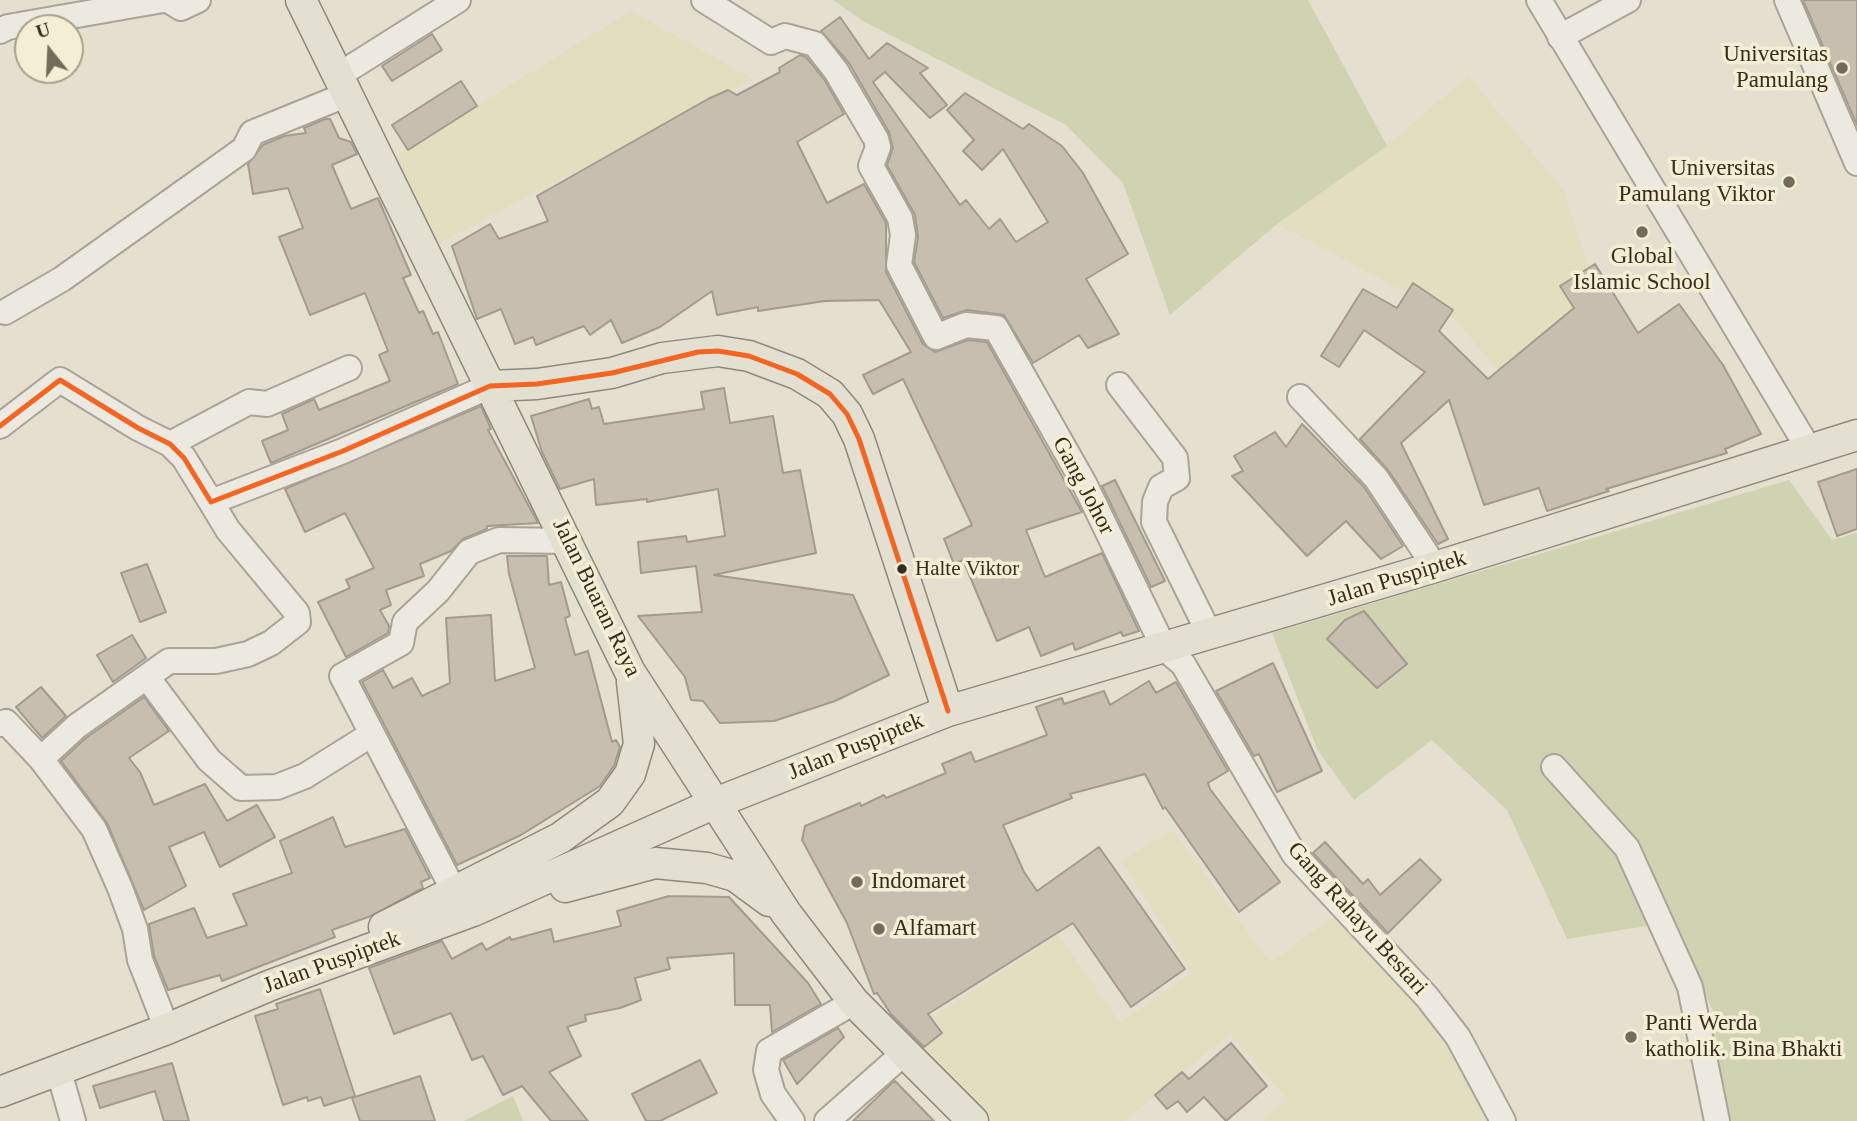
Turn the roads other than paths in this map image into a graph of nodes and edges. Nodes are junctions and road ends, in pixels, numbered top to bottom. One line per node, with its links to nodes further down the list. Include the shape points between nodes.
1 (165, 0): 2 (street, via 181,8); 9 (street)
2 (198, 0)
3 (301, 0): 11 (main road, Jalan Buaran Raya)
4 (458, 0): 11 (street)
5 (704, 0): 28 (street, Gang Johor, via 771,42 785,36 815,44 843,80 876,139 872,166 900,218 899,265 936,337 966,325 996,328 1085,485)
6 (1539, 0): 10 (street)
7 (1628, 0): 10 (street)
8 (1787, 0): 12 (street)
9 (0, 31)
10 (1560, 37): 23 (street)
11 (343, 85): 13 (street, via 252,133 244,149 62,279); 17 (main road, Jalan Buaran Raya)
12 (1857, 163)
13 (5, 312)
14 (349, 368): 22 (street, via 267,404 249,402)
15 (537, 384): 17 (main road); 20 (main road, via 514,410); 31 (main road, via 718,351 749,356 797,374 830,394 859,439)
16 (1119, 385): 27 (street, via 1175,458 1177,478 1161,487 1154,522)
17 (490, 386): 20 (main road, Jalan Buaran Raya); 24 (street)
18 (1300, 397): 26 (street, via 1376,478)
19 (0, 426): 22 (street, via 60,380)
20 (512, 429): 25 (main road, Jalan Buaran Raya)
21 (1857, 435): 23 (main road, Jalan Puspiptek)
22 (170, 444): 24 (street)
23 (1810, 451): 26 (main road, Jalan Puspiptek)
24 (211, 502): 30 (street, via 228,530 296,613 298,622 248,654 216,661 169,661)
25 (568, 541): 29 (main road, Jalan Buaran Raya); 33 (street, via 499,540 469,552 438,592 405,622 401,643 342,676)
26 (1435, 567): 27 (main road, Jalan Puspiptek)
27 (1210, 635): 28 (main road, Jalan Puspiptek)
28 (1164, 648): 31 (main road, Jalan Puspiptek); 48 (street, Gang Rahayu Bestari, via 1183,664 1294,853 1427,997 1458,1037)
29 (631, 673): 36 (main road, Jalan Buaran Raya); 37 (main road, via 639,744 630,774 610,802)
30 (147, 677): 33 (street, via 209,760 241,788 276,787 305,776); 34 (street, via 77,726)
31 (948, 711): 36 (main road, Jalan Puspiptek)
32 (0, 724): 34 (street, via 6,722)
33 (372, 734): 37 (street)
34 (41, 759): 40 (street, via 104,846)
35 (1555, 767): 49 (street, via 1627,848 1690,987)
36 (713, 804): 37 (main road, Jalan Puspiptek); 38 (main road, Jalan Buaran Raya)
37 (463, 901): 38 (main road, via 655,863 736,876); 40 (main road, Jalan Puspiptek)
38 (786, 913): 39 (main road)
39 (854, 1002): 41 (main road); 45 (street, via 769,1051 766,1070 773,1094)
40 (167, 1029): 42 (main road, Jalan Puspiptek)
41 (903, 1054): 46 (street); 47 (main road)
42 (58, 1068): 43 (main road, Jalan Puspiptek); 44 (street)
43 (0, 1092)
44 (73, 1121)
45 (792, 1121)
46 (827, 1121)
47 (973, 1121)
48 (1503, 1121)
49 (1717, 1121)

